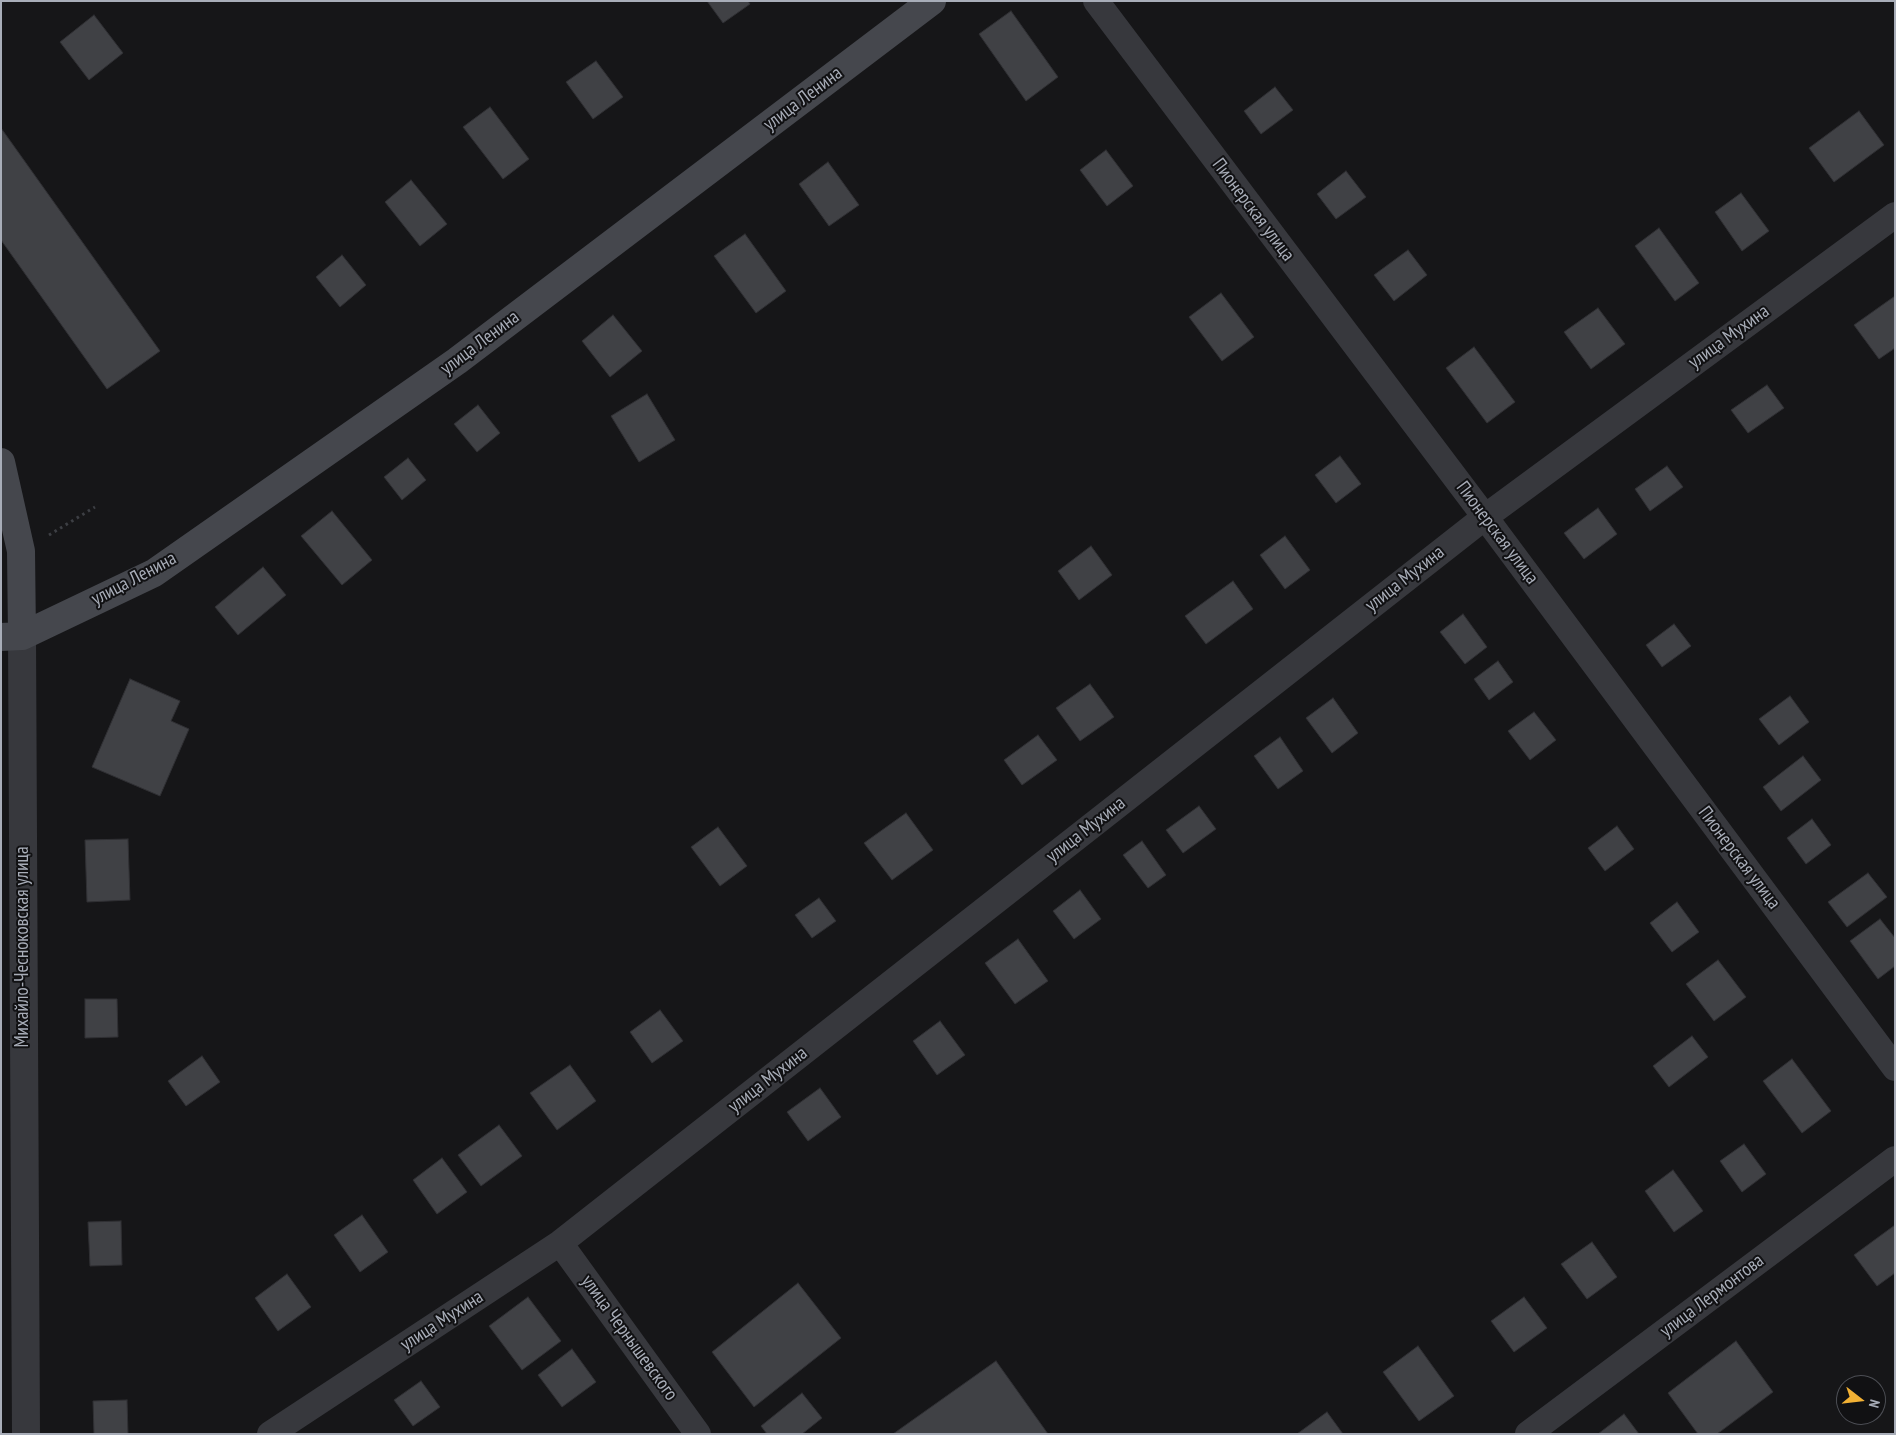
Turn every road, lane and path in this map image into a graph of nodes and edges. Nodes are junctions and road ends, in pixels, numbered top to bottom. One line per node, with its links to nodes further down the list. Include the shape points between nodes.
1 (932, 1): 6 (main road, улица Ленина, via 465,355 162,568)
2 (1096, 1): 5 (street, Пионерская улица)
3 (1895, 215): 5 (street, улица Мухина)
4 (1, 462): 6 (main road, Михайло-Чесноковская улица, via 21,551)
5 (1485, 516): 7 (street, Пионерская улица); 9 (street, улица Мухина)
6 (11, 636): 10 (street, Михайло-Чесноковская улица)
7 (1895, 1068)
8 (1895, 1159): 13 (street, улица Лермонтова)
9 (560, 1243): 11 (street, улица Мухина); 12 (street, улица Чернышевского)
10 (26, 1434)
11 (270, 1434)
12 (698, 1434)
13 (1528, 1434)

